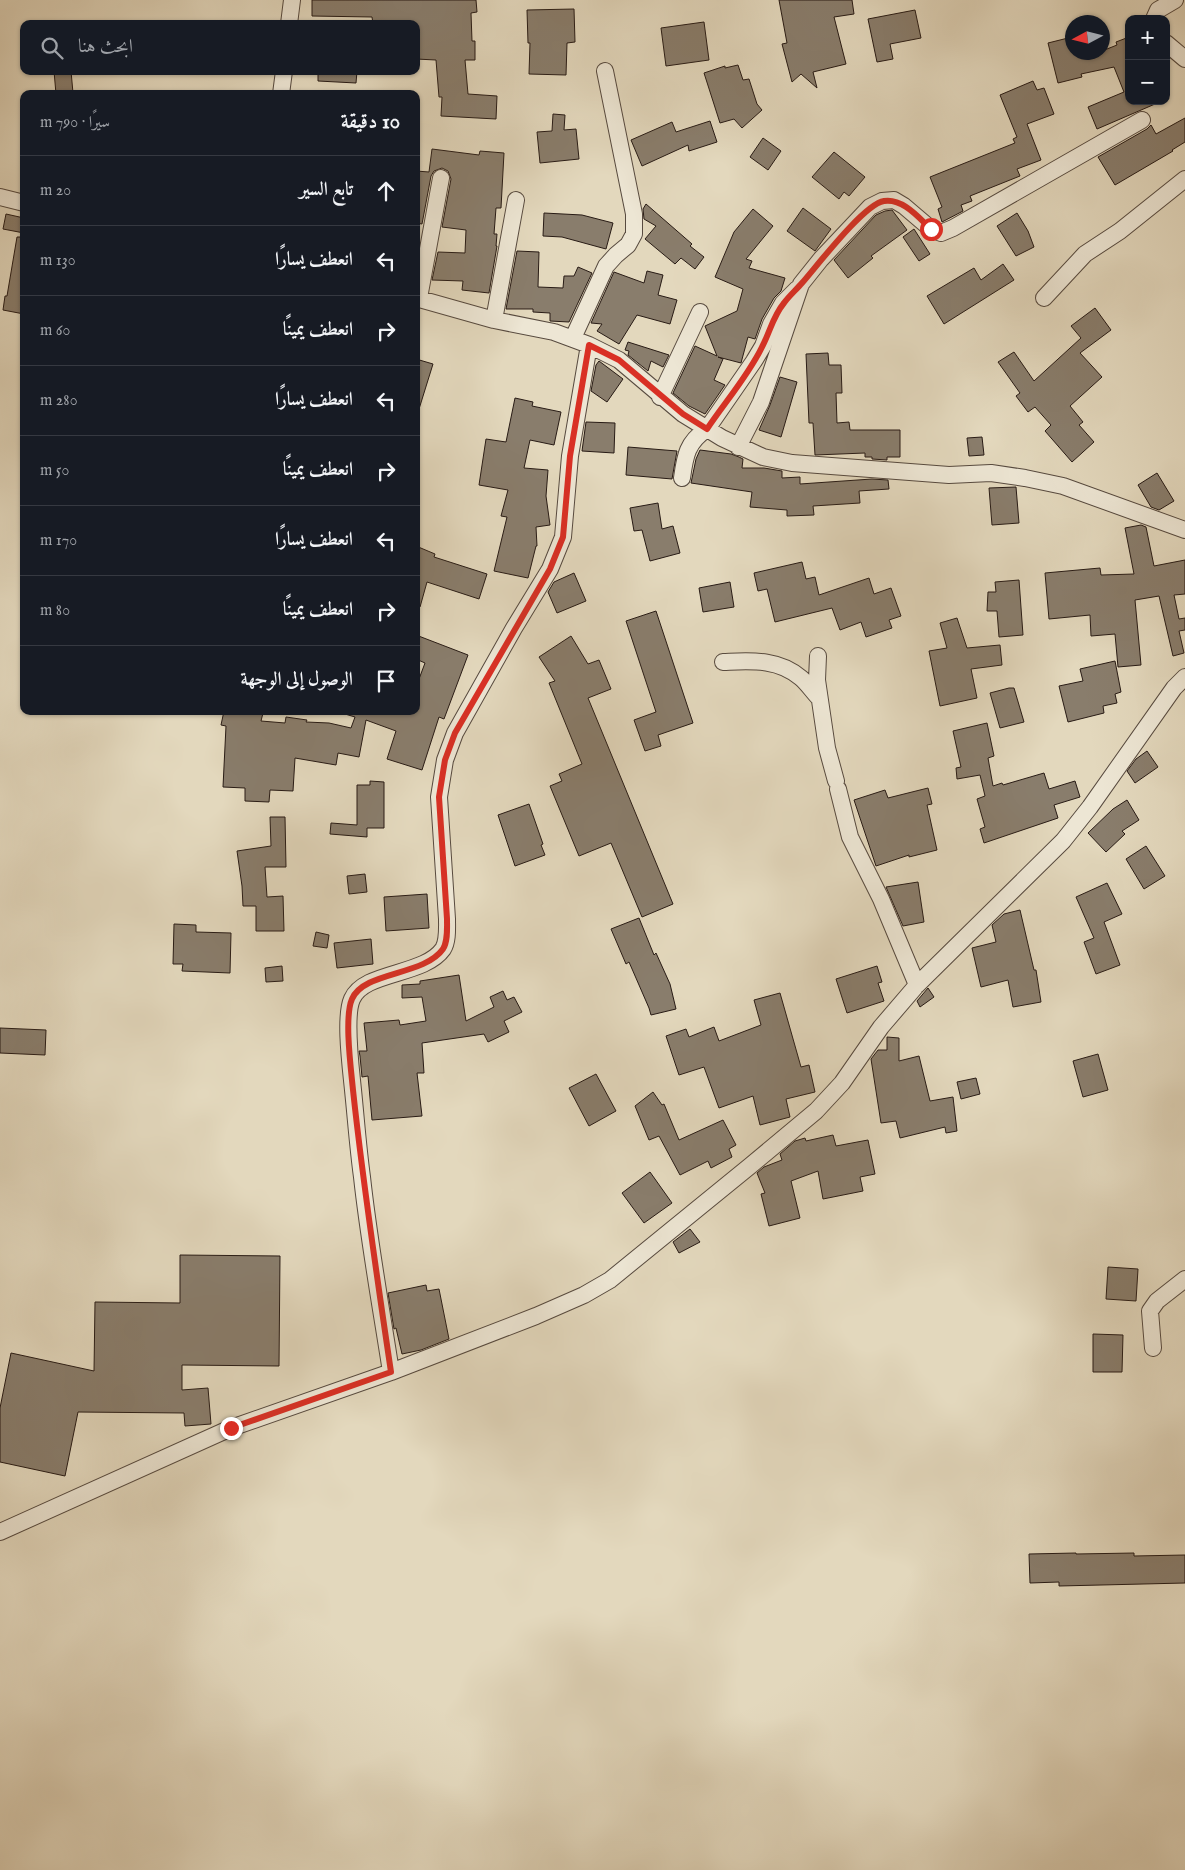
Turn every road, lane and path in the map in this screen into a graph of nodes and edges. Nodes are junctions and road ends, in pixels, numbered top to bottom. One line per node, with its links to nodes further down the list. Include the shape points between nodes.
1 (292, 0): 4 (street)
2 (1175, 0): 3 (street, via 1158,10)
3 (1156, 15)
4 (290, 20)
5 (1170, 46): 6 (street)
6 (1185, 59)
7 (605, 71): 22 (street, via 634,214 634,234 628,245 606,266)
8 (283, 75): 9 (street)
9 (282, 90)
10 (1142, 120): 17 (street, via 954,228 941,232 931,229 894,200 882,201 870,207)
11 (441, 178): 16 (street)
12 (1185, 179): 18 (street, via 1120,231 1085,254)
13 (0, 197): 15 (street)
14 (516, 200): 21 (street)
15 (20, 202)
16 (420, 283)
17 (801, 284): 25 (street, via 783,303 754,361); 26 (street, via 761,402)
18 (1044, 298)
19 (420, 299): 21 (street)
20 (700, 312): 24 (street)
21 (494, 320): 22 (street)
22 (573, 338): 23 (street)
23 (589, 345): 24 (street, via 619,360); 36 (street, via 570,456 563,537 550,569 455,733 445,760 439,797 447,919 443,949 416,966 368,982 351,1000 348,1042 362,1178)
24 (660, 396): 25 (street)
25 (707, 429): 26 (street); 27 (street, via 691,443)
26 (738, 447): 28 (street, via 792,463 949,476 991,473 1025,478 1063,486)
27 (682, 478)
28 (1185, 530)
29 (818, 656): 32 (street, via 816,680)
30 (723, 662): 32 (street, via 764,661 782,666 800,677)
31 (1185, 677): 33 (street, via 1063,841)
32 (819, 698): 33 (street, via 827,748 850,837 881,899)
33 (917, 985): 36 (street, via 881,1027 842,1084 816,1111 610,1280 536,1316)
34 (1185, 1279): 35 (street, via 1157,1301 1150,1311)
35 (1153, 1348)
36 (391, 1372): 37 (street, via 231,1428)
37 (0, 1532)

